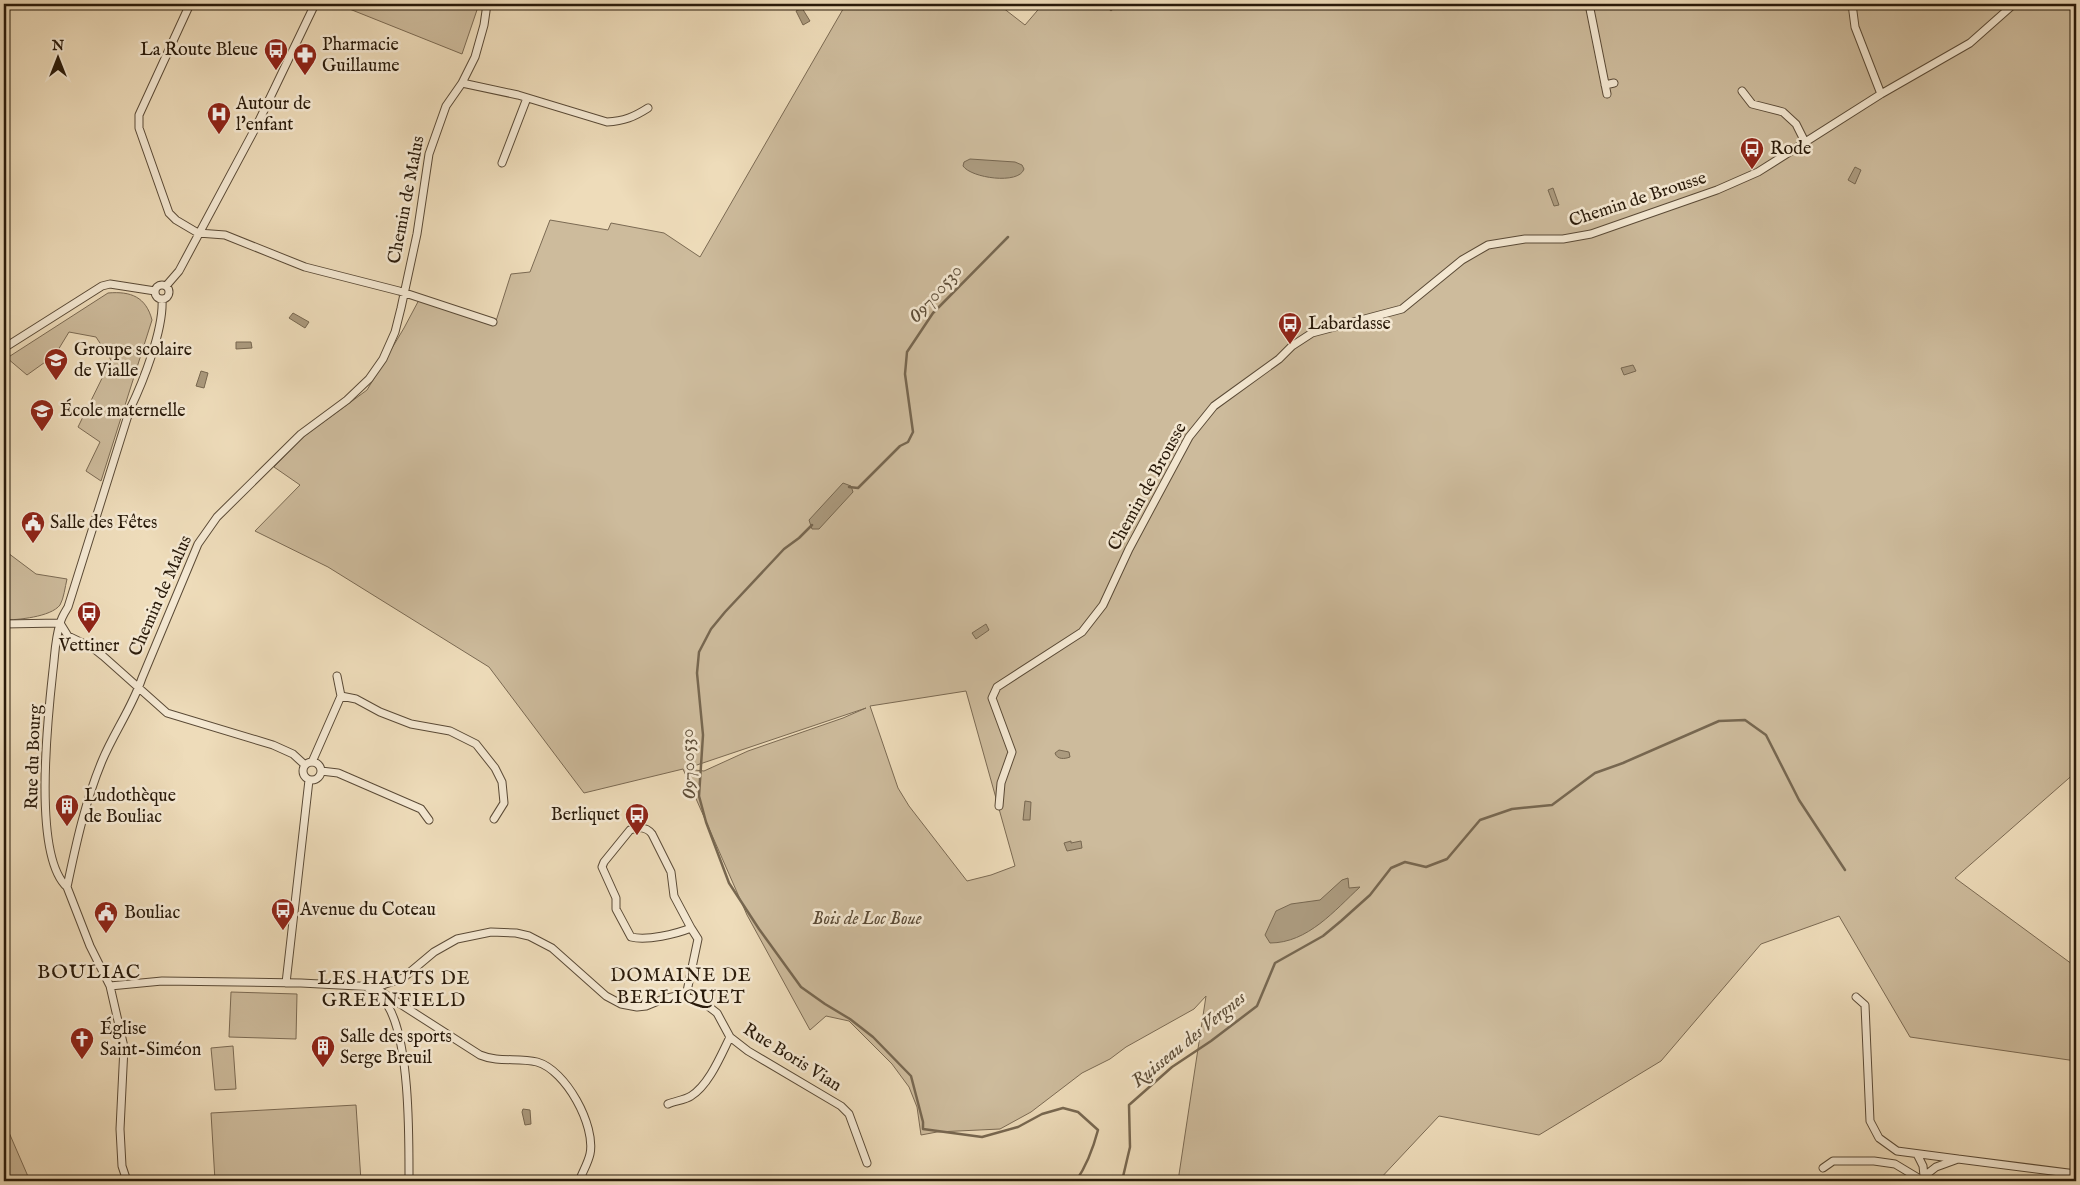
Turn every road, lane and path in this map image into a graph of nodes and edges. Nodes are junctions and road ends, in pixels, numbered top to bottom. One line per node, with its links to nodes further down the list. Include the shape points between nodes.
1 (190, 4): 17 (street, via 139,114 139,128 169,213)
2 (313, 4): 17 (street, via 256,127)
3 (487, 4): 7 (street, Chemin de Malus, via 475,57)
4 (1589, 4): 9 (street)
5 (1852, 4): 12 (street, via 1855,27)
6 (2014, 4): 12 (street, Chemin de Brousse, via 1970,43)
7 (462, 83): 13 (street); 20 (street, Chemin de Malus, via 446,106 429,154)
8 (1614, 83): 9 (street)
9 (1605, 85): 11 (street)
10 (1742, 91): 15 (street, via 1752,104 1783,112 1796,124)
11 (1606, 94)
12 (1881, 94): 15 (street, Chemin de Brousse)
13 (527, 98): 14 (street, via 607,122 635,117); 16 (street)
14 (648, 108)
15 (1805, 142): 33 (street, Chemin de Brousse, via 1758,172 1717,190 1590,234 1488,245 1462,260 1402,309 1312,333 1214,406 1189,437 1103,605 1082,632 997,687 992,698 1012,752 1001,783)
16 (502, 163)
17 (198, 233): 18 (street, via 179,271); 20 (street, via 225,236 305,266)
18 (166, 286): 19 (street, via 160,285); 21 (street, via 169,294)
19 (155, 291): 21 (street); 23 (street, via 110,284 102,286)
20 (404, 293): 22 (street); 27 (street, Chemin de Malus, via 395,332 383,359 369,379 276,458 217,518 198,544)
21 (162, 299): 24 (street, Rue du Bourg, via 160,326)
22 (493, 322)
23 (4, 348)
24 (60, 623): 25 (street); 27 (street, via 68,636 93,648); 36 (street, Rue du Bourg, via 47,719 47,829 56,868)
25 (4, 624)
26 (337, 676): 28 (street)
27 (139, 687): 30 (street, via 167,713 273,745 293,754); 36 (street, Chemin de Malus, via 94,782)
28 (341, 696): 29 (street); 34 (street, via 411,724 450,731 476,744 496,768 502,782 504,803)
29 (312, 762): 30 (street); 31 (street)
30 (304, 766): 32 (street, via 303,774)
31 (321, 771): 32 (street, via 317,779); 35 (street, via 338,773 422,809)
32 (309, 780): 38 (street)
33 (999, 806)
34 (494, 819)
35 (429, 820)
36 (67, 887): 39 (street, Rue du Bourg)
37 (691, 928): 37 (street, via 642,938 628,933 602,867 630,830 642,828 652,834 671,872 674,896); 41 (street, via 698,939)
38 (286, 983): 39 (street, via 162,981); 40 (street)
39 (110, 986): 51 (street, Rue du Bourg, via 124,1047 120,1120 122,1166)
40 (366, 986): 41 (street, via 377,987 403,978 434,952 457,939 503,932 529,936 552,948 606,996 621,1004 637,1007); 52 (street, via 387,1005 395,1022 404,1063); 53 (street, via 380,991 480,1054 498,1060 538,1062 558,1074 572,1091 588,1129 590,1153)
41 (686, 996): 43 (street, Rue Boris Vian, via 704,1003 717,1013)
42 (1856, 997): 45 (street, via 1866,1005 1870,1121 1879,1138 1896,1151)
43 (730, 1037): 44 (street, via 718,1062 692,1096); 47 (street, Rue Boris Vian, via 748,1052 841,1106 849,1114)
44 (668, 1104)
45 (1917, 1154): 46 (street); 50 (street, via 1923,1166)
46 (1958, 1159): 49 (street); 50 (street, via 1936,1167)
47 (867, 1163)
48 (1822, 1168): 50 (street, via 1833,1161 1874,1161 1895,1164)
49 (2076, 1174)
50 (1921, 1179)
51 (127, 1181)
52 (409, 1181)
53 (577, 1181)

